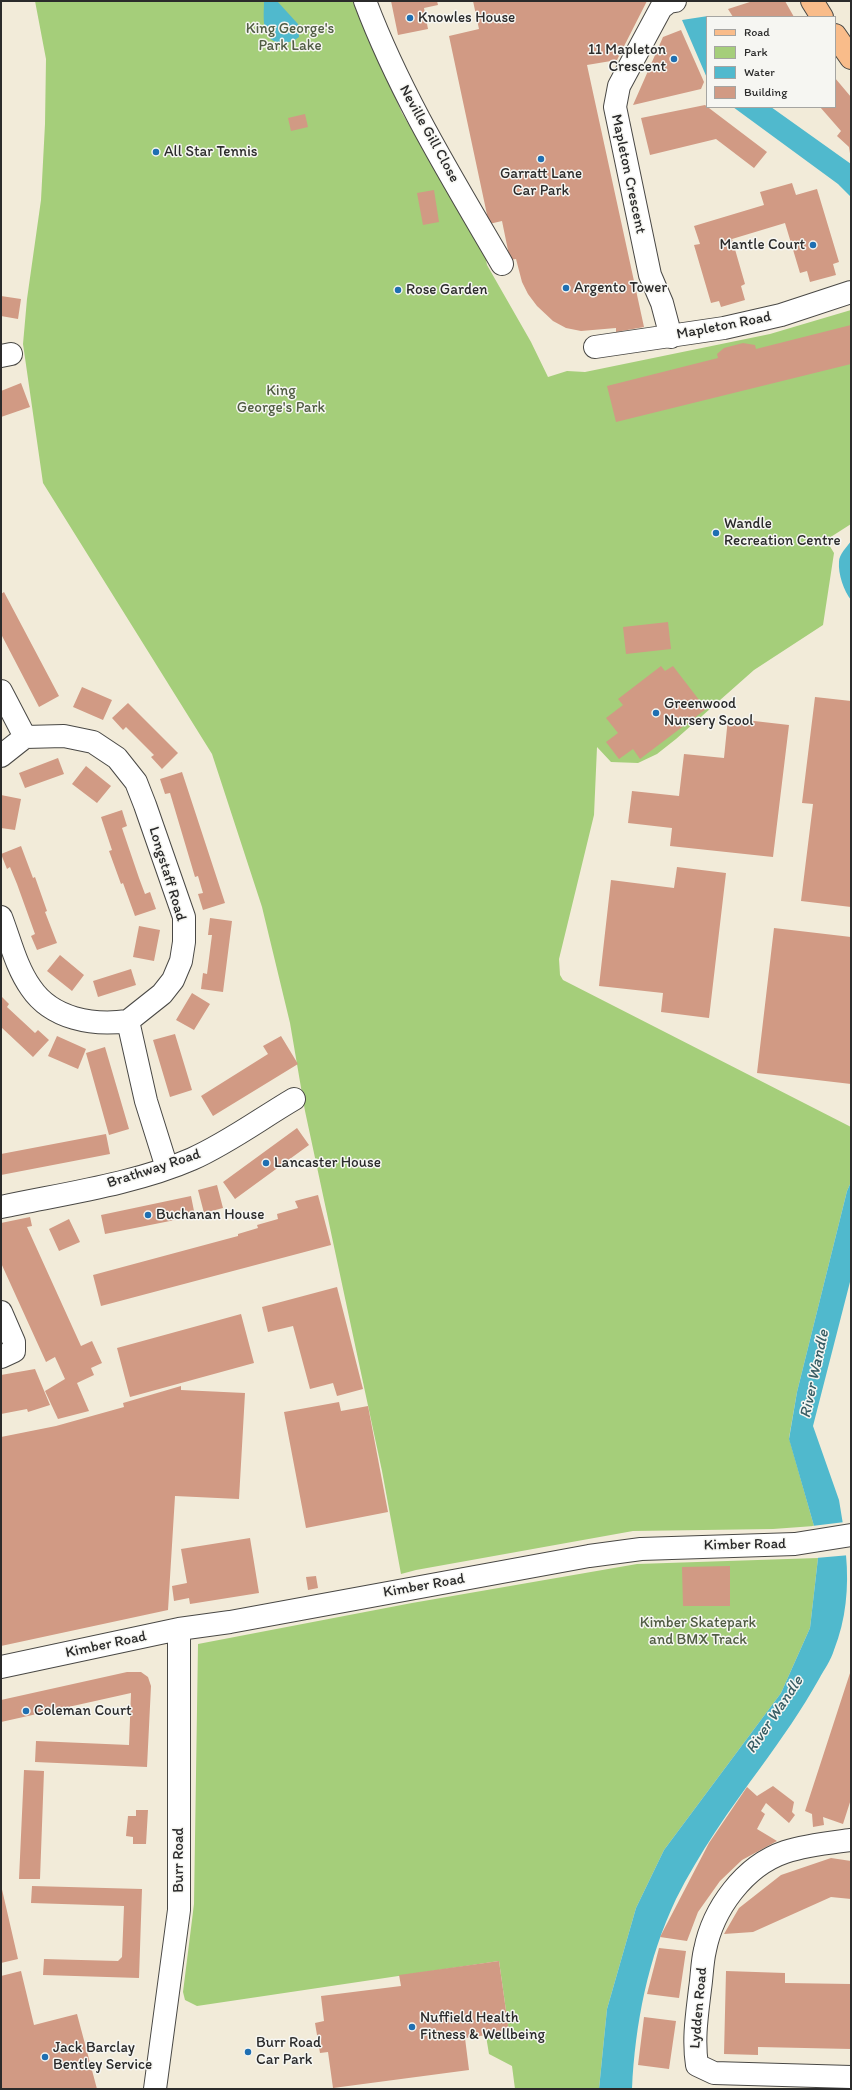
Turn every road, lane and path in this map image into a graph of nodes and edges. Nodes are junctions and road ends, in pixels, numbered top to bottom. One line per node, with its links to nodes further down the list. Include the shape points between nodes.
1 (365, 1): 7 (street, Neville Gill Close, via 381,44 418,118)
2 (675, 1): 9 (street, Mapleton Crescent, via 661,8 619,86 615,107 650,276 662,303)
3 (812, 1): 4 (main road)
4 (821, 16)
5 (836, 37): 6 (main road)
6 (851, 58)
7 (502, 264)
8 (851, 292): 9 (street, Mapleton Road, via 781,315)
9 (671, 337): 10 (street, Mapleton Road)
10 (595, 347)
11 (1, 691): 12 (street)
12 (25, 737): 13 (street); 15 (street, Longstaff Road, via 64,736 93,742 117,758 136,782 146,804 184,917 184,942 181,961 173,980 162,994)
13 (1, 756)
14 (1, 917): 15 (street, via 22,972 31,989 43,1002 74,1019 89,1023)
15 (128, 1021): 17 (street, via 146,1101)
16 (294, 1099): 17 (street, Brathway Road, via 214,1149)
17 (167, 1168): 18 (street, Brathway Road, via 128,1180)
18 (1, 1207)
19 (1, 1312): 20 (street, via 14,1342)
20 (8, 1354)
21 (850, 1535): 22 (street, Kimber Road, via 777,1545 641,1549 588,1556 230,1622)
22 (179, 1629): 23 (street, Kimber Road); 27 (street, Burr Road, via 179,1910)
23 (1, 1667)
24 (851, 1840): 26 (street, Lydden Road, via 784,1853 758,1866 729,1895 712,1924 704,1950 694,2046 697,2065 714,2073)
25 (851, 2077): 26 (street, Lydden Road)
26 (749, 2082)
27 (155, 2089)

